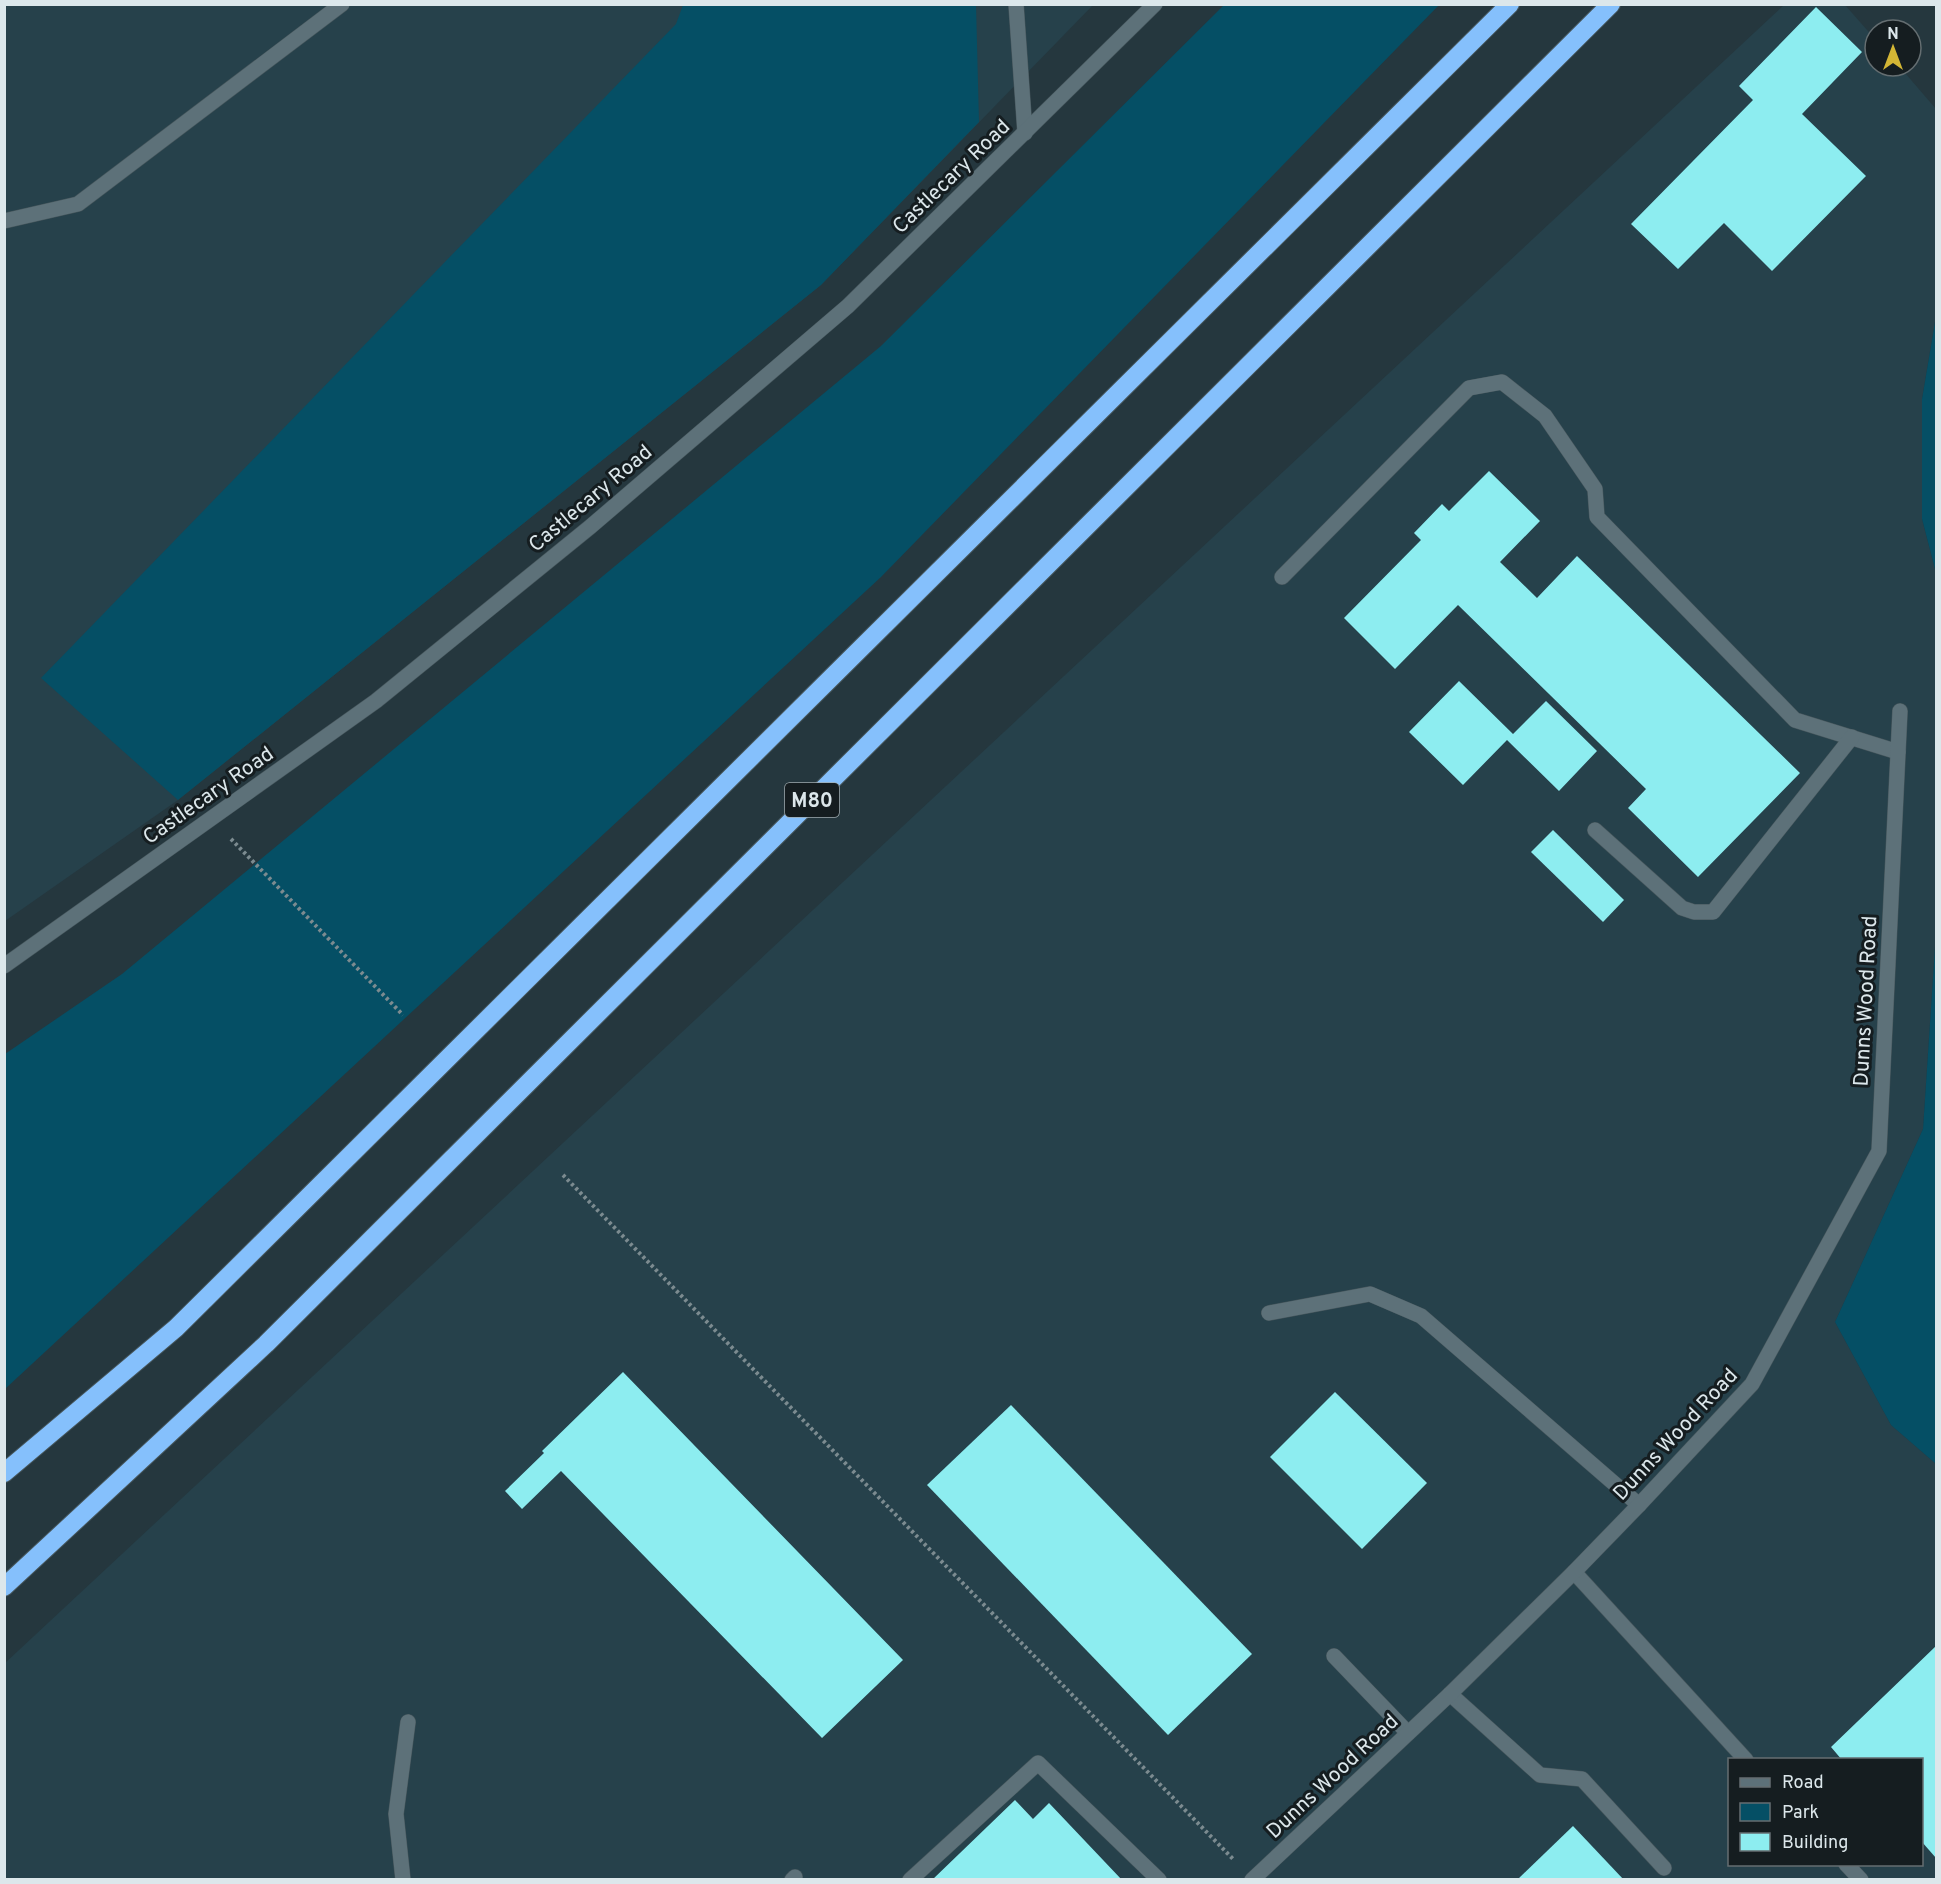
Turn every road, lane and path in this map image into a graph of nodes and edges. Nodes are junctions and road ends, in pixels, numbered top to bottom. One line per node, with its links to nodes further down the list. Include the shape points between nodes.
1 (342, 4): 7 (main road, via 78,204)
2 (1016, 4): 6 (main road)
3 (1155, 4): 6 (main road, Castlecary Road)
4 (1509, 4): 18 (highway, via 176,1328)
5 (1611, 4): 21 (highway, M80, via 275,1336)
6 (1025, 133): 12 (main road, Castlecary Road, via 848,306 590,527 376,701)
7 (4, 221)
8 (1282, 577): 10 (main road, via 1469,388 1502,382 1545,416 1595,489 1597,517 1795,720)
9 (1900, 711): 11 (main road, Dunns Wood Road)
10 (1852, 737): 11 (main road); 13 (main road, via 1713,912 1682,909)
11 (1898, 752): 19 (main road, Dunns Wood Road, via 1879,1151 1752,1384)
12 (211, 819): 14 (main road, Castlecary Road); 15 (path)
13 (1595, 830)
14 (4, 966)
15 (403, 1015)
16 (563, 1174): 29 (path)
17 (1269, 1313): 19 (main road, via 1370,1293 1421,1316)
18 (4, 1473)
19 (1639, 1505): 20 (main road, Dunns Wood Road)
20 (1574, 1572): 23 (main road, Dunns Wood Road); 26 (main road)
21 (4, 1587)
22 (1334, 1656): 25 (main road)
23 (1450, 1694): 25 (main road, Dunns Wood Road); 28 (main road, via 1540,1775 1581,1779)
24 (408, 1722): 30 (main road, via 396,1814)
25 (1408, 1733): 29 (main road, Dunns Wood Road)
26 (1744, 1758)
27 (1848, 1866): 33 (main road)
28 (1664, 1868)
29 (1252, 1879)
30 (403, 1880)
31 (910, 1880): 32 (main road, via 1038,1763)
32 (1159, 1880)
33 (1861, 1880)

